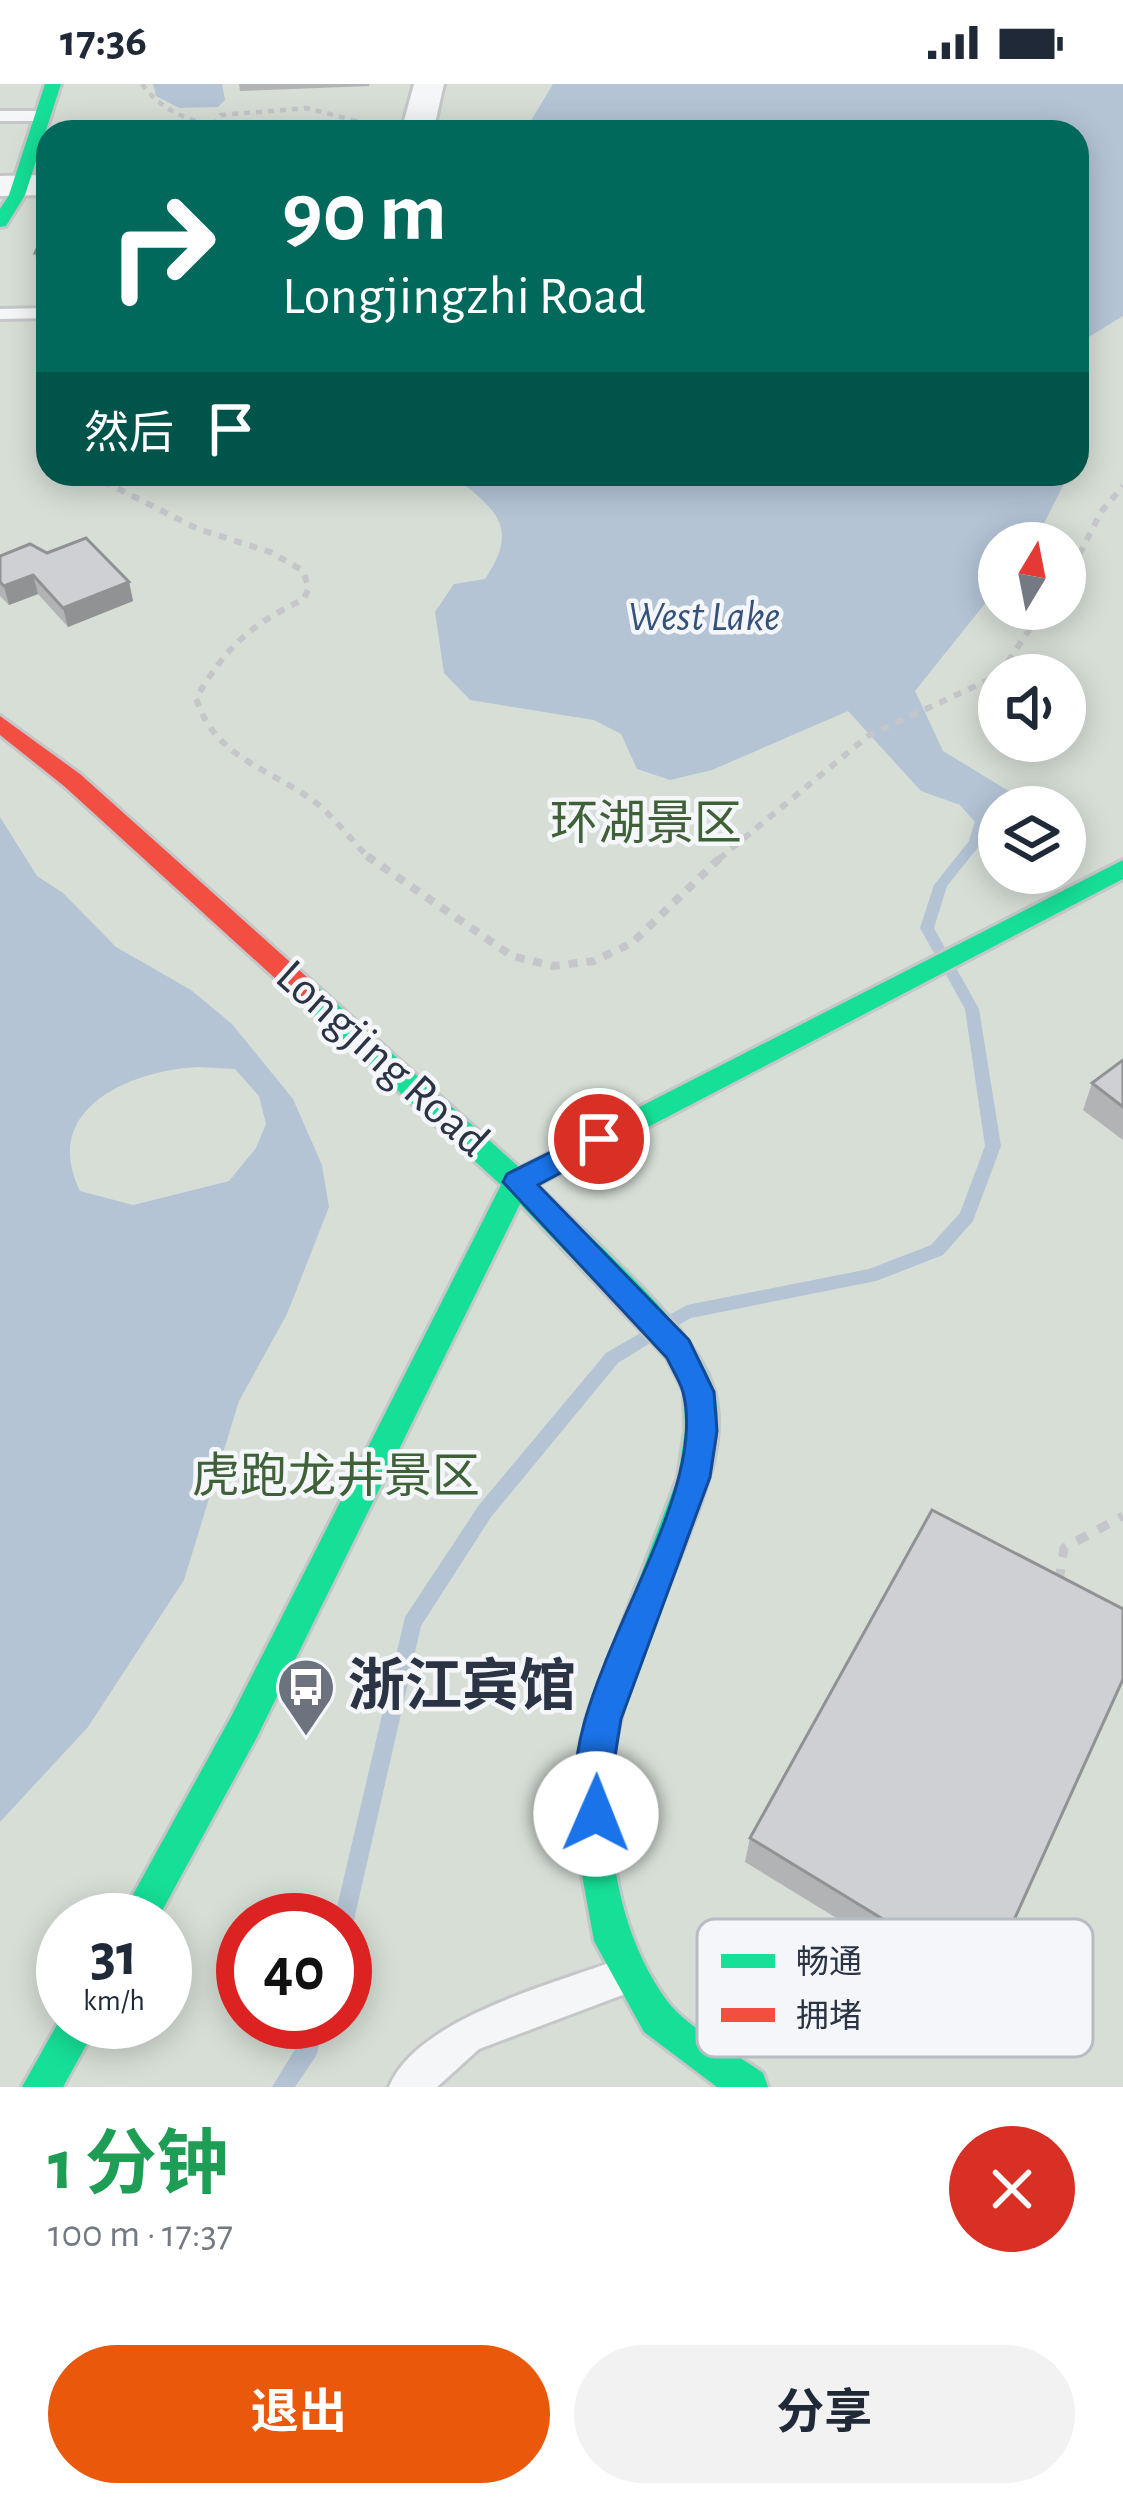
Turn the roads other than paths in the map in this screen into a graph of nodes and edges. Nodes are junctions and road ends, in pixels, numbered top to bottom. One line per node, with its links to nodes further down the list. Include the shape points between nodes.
1 (53, 84): 4 (street)
2 (429, 84): 6 (street)
3 (0, 116): 4 (lane)
4 (43, 116): 5 (street)
5 (42, 120)
6 (419, 120)
7 (36, 140): 8 (street)
8 (23, 185): 9 (street)
9 (0, 222)
10 (0, 314): 11 (lane)
11 (36, 314)
12 (0, 723): 14 (street, Longjing Road)
13 (1123, 868): 14 (street)
14 (517, 1182): 15 (street, Longjing Road, via 244,1727); 16 (street, via 673,1344 699,1392 694,1477 603,1719 595,1769 597,1858 612,1941)
15 (152, 1893)
16 (631, 1974): 18 (street, via 657,2019); 21 (lane, via 467,2036)
17 (64, 2049): 20 (street)
18 (697, 2049)
19 (708, 2057): 22 (street)
20 (41, 2087)
21 (408, 2087)
22 (749, 2087)

